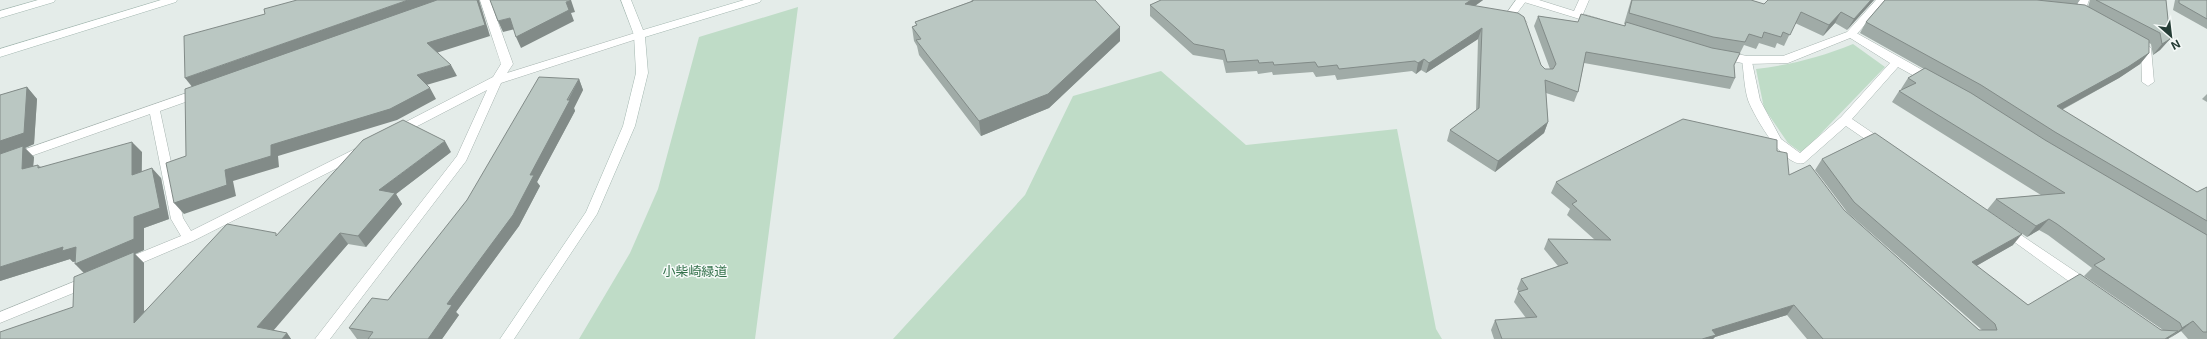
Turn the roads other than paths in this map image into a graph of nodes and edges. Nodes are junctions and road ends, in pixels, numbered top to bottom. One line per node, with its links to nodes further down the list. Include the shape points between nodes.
1 (50, 0): 12 (street)
2 (172, 0): 19 (street)
3 (485, 0): 23 (street, via 507,64)
4 (626, 0): 17 (street)
5 (756, 0): 17 (street)
6 (1522, 0): 15 (street, via 1511,14 1527,25)
7 (1528, 0): 13 (street)
8 (1584, 0): 13 (street)
9 (1882, 0): 16 (street)
10 (2084, 0): 11 (street, via 2084,14)
11 (2058, 9)
12 (0, 15)
13 (1578, 16): 14 (street)
14 (1608, 25)
15 (1529, 32)
16 (1851, 34): 21 (street, via 1784,60); 22 (street)
17 (640, 35): 23 (street); 42 (street, via 642,73 629,126 591,214)
18 (2126, 37): 24 (street, via 2146,48)
19 (0, 53)
20 (1714, 54): 21 (street)
21 (1748, 60): 32 (street, via 1754,100 1777,142)
22 (1897, 62): 25 (street); 28 (street)
23 (498, 80): 29 (street); 41 (street, via 462,158)
24 (2148, 82)
25 (1942, 86)
26 (214, 87): 27 (street)
27 (154, 108): 33 (street); 36 (street, via 177,219)
28 (1845, 120): 31 (street); 32 (street)
29 (387, 137)
30 (373, 145): 36 (street)
31 (1890, 151)
32 (1800, 160): 34 (street)
33 (0, 163)
34 (1810, 172)
35 (1993, 222): 39 (street)
36 (189, 238): 37 (street)
37 (116, 269)
38 (102, 275): 40 (street)
39 (2097, 294)
40 (0, 318)
41 (322, 339)
42 (507, 339)

